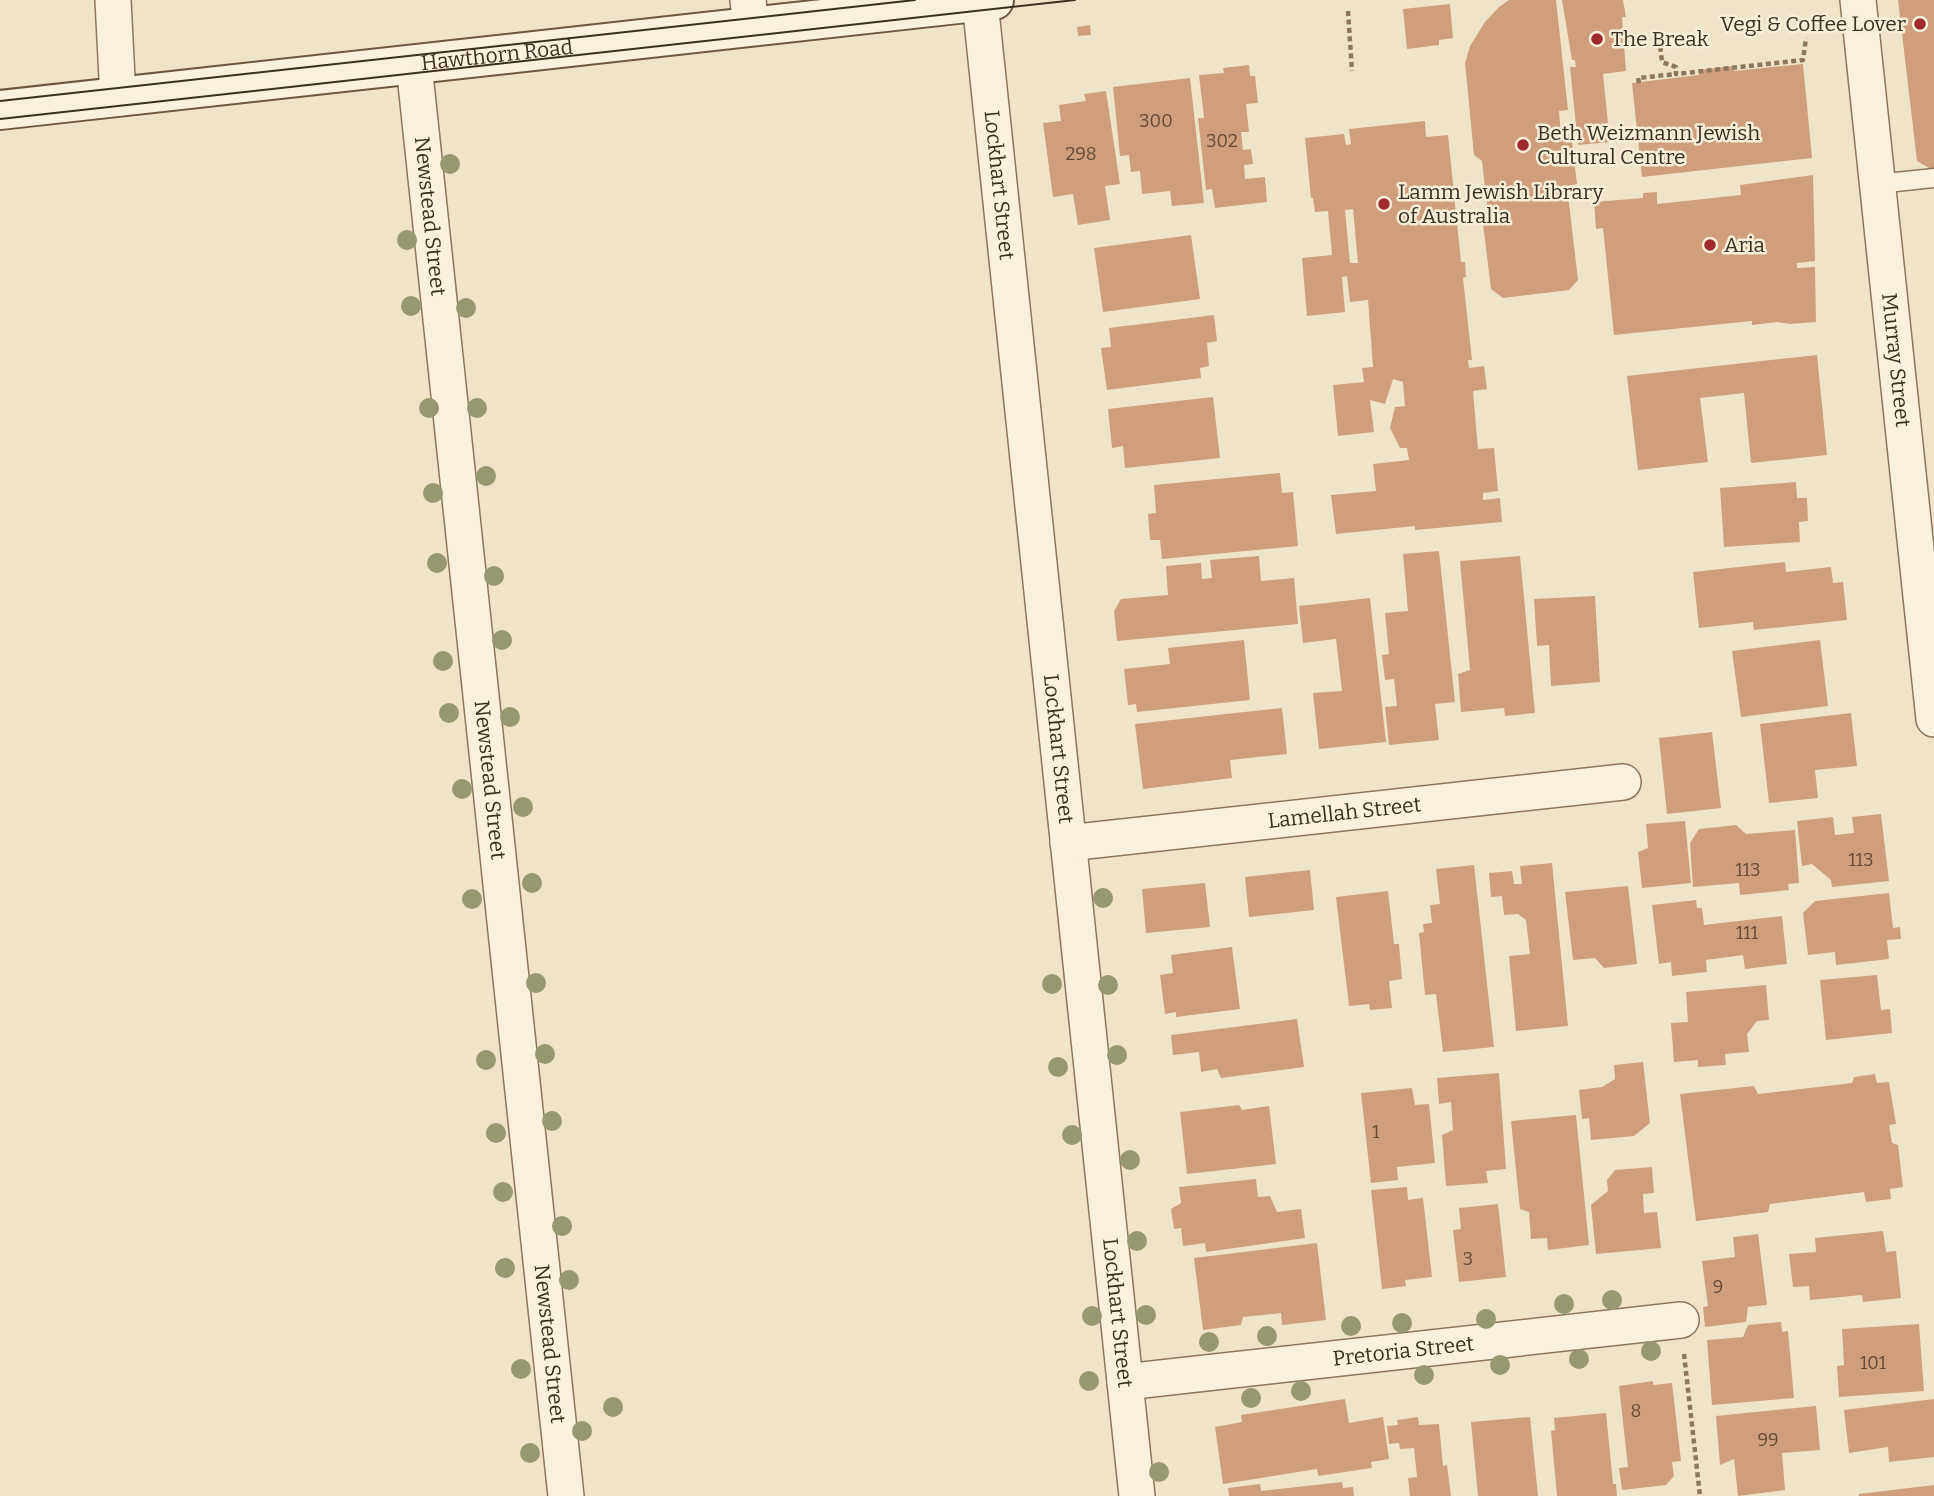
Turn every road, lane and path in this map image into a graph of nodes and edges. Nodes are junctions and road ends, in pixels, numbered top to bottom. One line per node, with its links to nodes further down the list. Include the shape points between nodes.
1 (113, 0): 13 (street)
2 (122, 0): 13 (street)
3 (1858, 0): 16 (street, Murray Street)
4 (987, 1): 6 (main road, Hawthorn Road); 19 (street, Lockhart Street)
5 (1348, 12): 10 (path)
6 (764, 13): 9 (main road, Hawthorn Road)
7 (1658, 30): 11 (path, via 1662,62 1676,67)
8 (1806, 38): 11 (path, via 1803,60)
9 (414, 65): 13 (main road, Hawthorn Road); 22 (street, Newstead Street)
10 (1352, 72)
11 (1676, 75): 12 (path, via 1638,78)
12 (1639, 83)
13 (128, 96): 14 (main road, Hawthorn Road)
14 (0, 110)
15 (1934, 178): 16 (lane)
16 (1877, 184): 17 (street, Murray Street)
17 (1934, 719)
18 (1623, 782): 19 (street, Lamellah Street)
19 (1068, 843): 21 (street, Lockhart Street)
20 (1681, 1320): 21 (street, Pretoria Street); 24 (path)
21 (1125, 1382): 23 (street, Lockhart Street)
22 (566, 1496)
23 (1136, 1496)
24 (1700, 1496)

